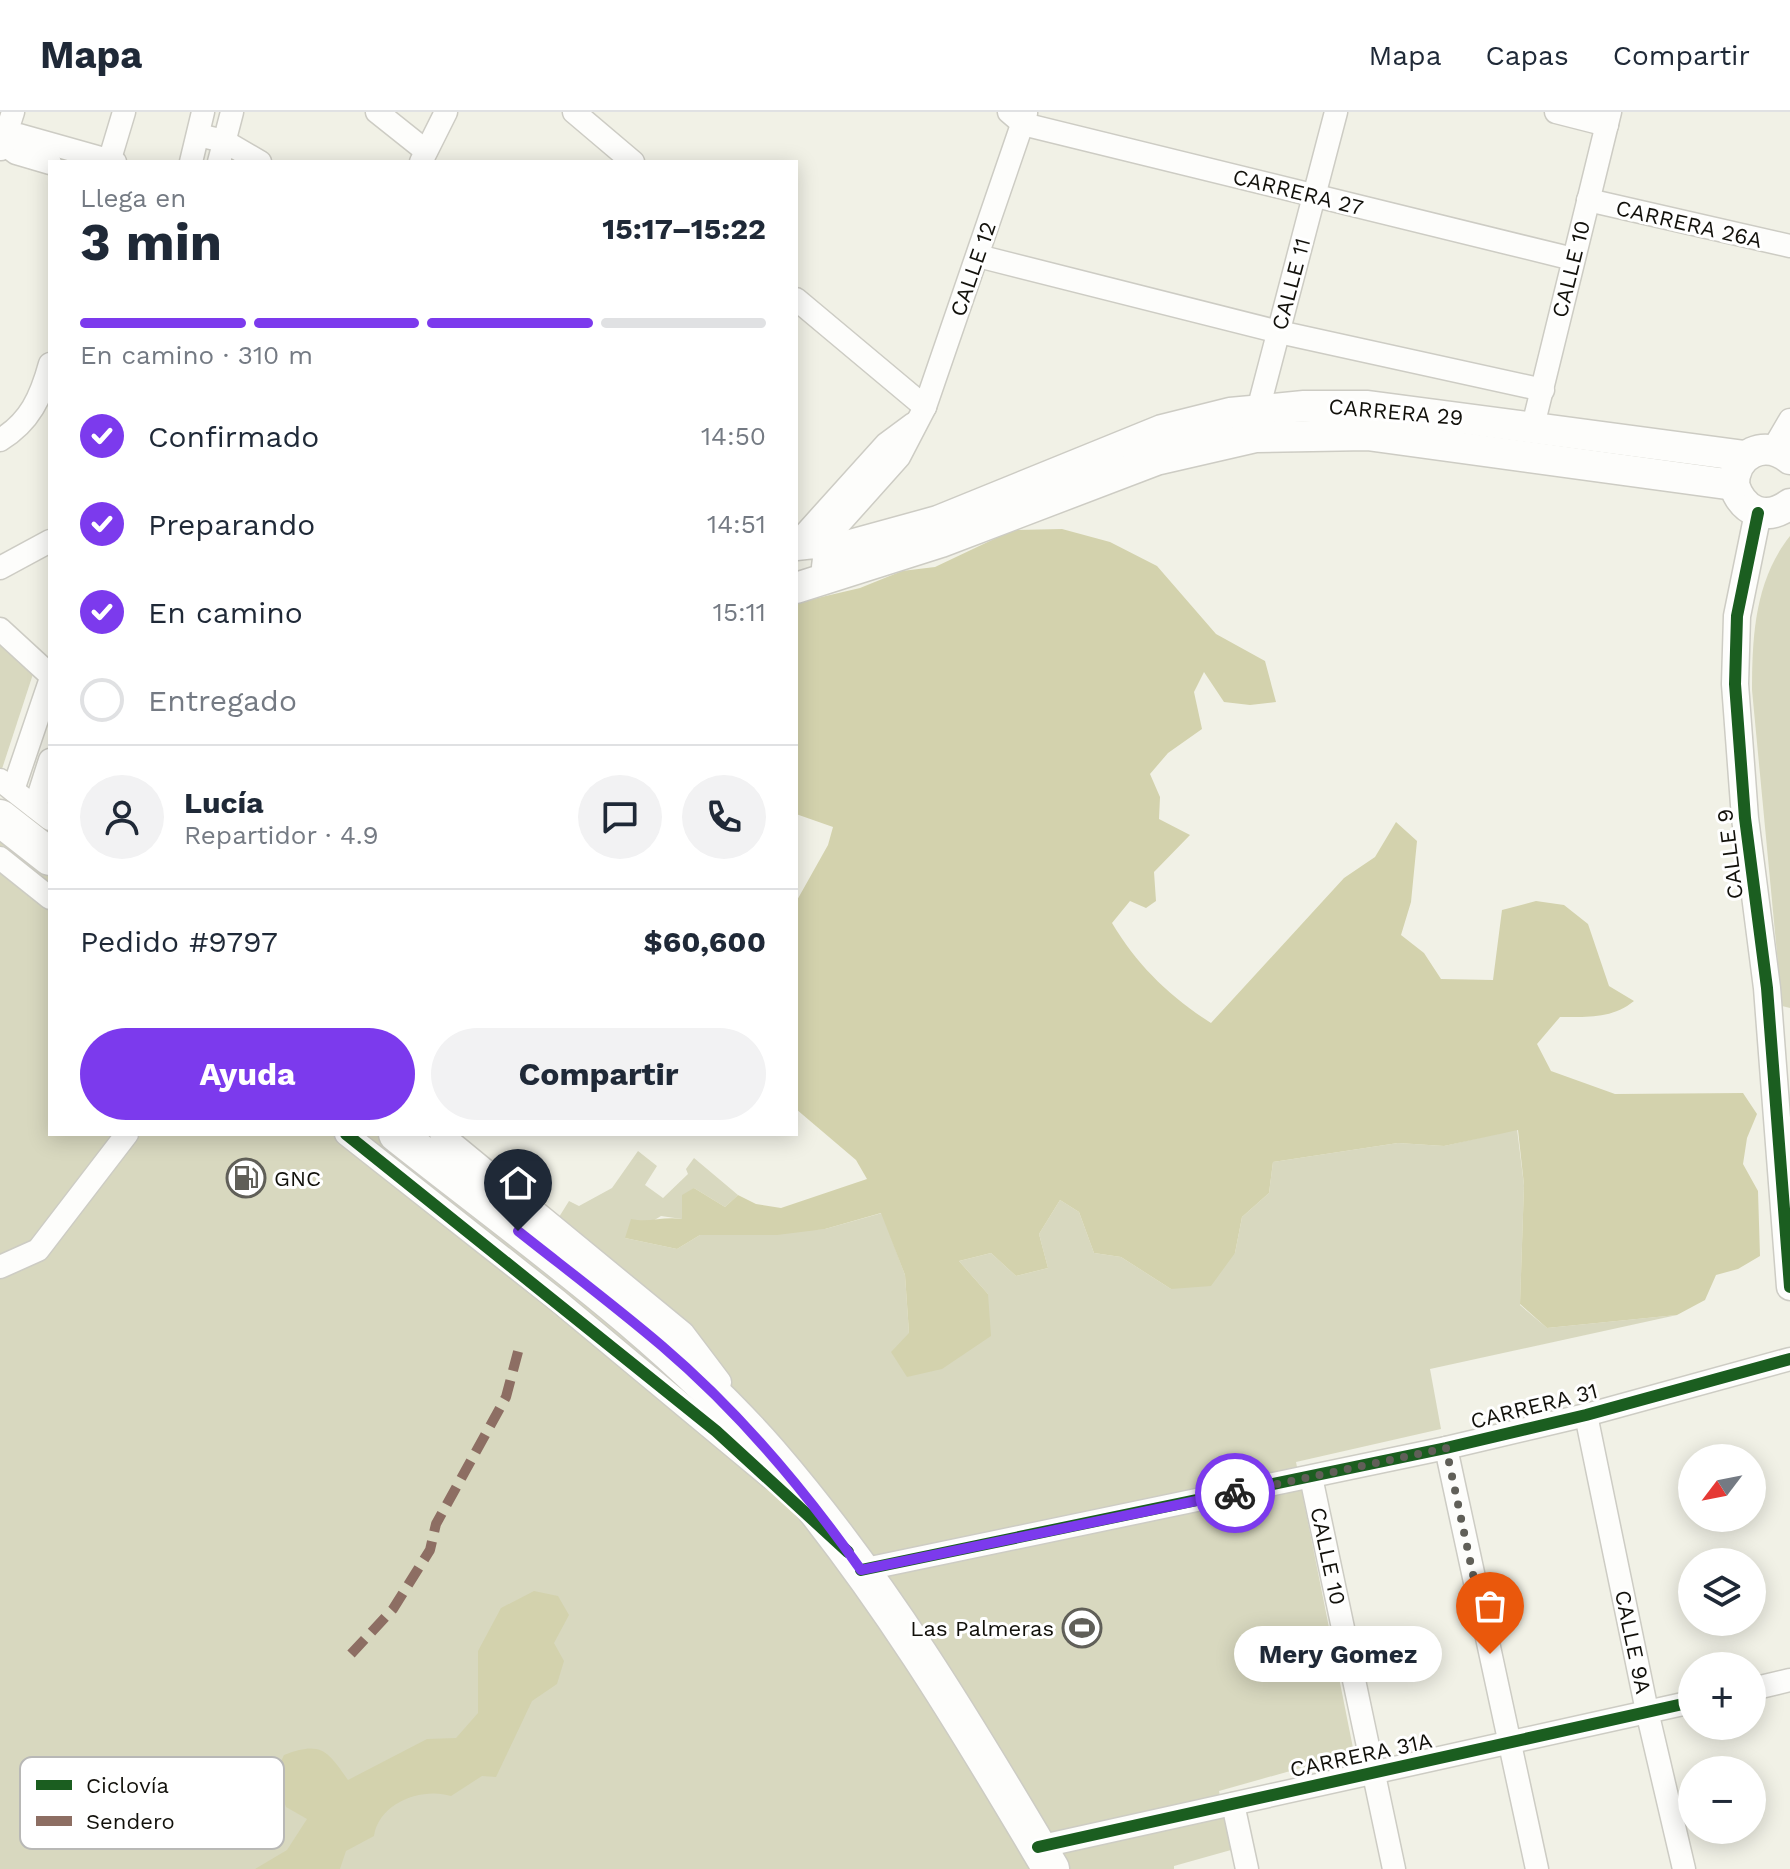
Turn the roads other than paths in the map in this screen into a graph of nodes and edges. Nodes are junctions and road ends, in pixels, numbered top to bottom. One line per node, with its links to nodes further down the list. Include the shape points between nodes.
1 (13, 112): 13 (street)
2 (124, 112): 17 (street)
3 (203, 112): 12 (street)
4 (232, 112): 14 (street)
5 (377, 112): 15 (street)
6 (446, 112): 15 (street)
7 (574, 112): 20 (street)
8 (1336, 112): 22 (street, CALLE 11)
9 (1556, 112): 11 (street)
10 (1020, 116): 22 (street, CARRERA 27); 25 (street, CALLE 12)
11 (1608, 118): 23 (street, CALLE 10)
12 (198, 135): 14 (street); 18 (street)
13 (1, 146): 16 (street, via 19,135); 21 (street)
14 (222, 152): 19 (street)
15 (423, 157)
16 (107, 160)
17 (111, 160)
18 (192, 160)
19 (252, 160)
20 (631, 160)
21 (48, 162)
22 (1315, 196): 26 (street, CARRERA 27); 28 (street, CALLE 11)
23 (1588, 200): 24 (street, CARRERA 26A); 26 (street, CALLE 10)
24 (1790, 246)
25 (978, 256): 28 (street); 32 (street, CALLE 12)
26 (1573, 259): 30 (street, CALLE 10)
27 (798, 301): 32 (street)
28 (1279, 332): 30 (street); 31 (street, CALLE 11)
29 (48, 370): 35 (street, via 37,404)
30 (1543, 390): 34 (street, CALLE 10)
31 (1258, 410): 34 (main road, CARRERA 29, via 1368,406); 41 (main road, CARRERA 29, via 1162,430 938,521)
32 (920, 415): 41 (street, CALLE 12, via 899,457)
33 (1790, 420): 36 (street)
34 (1533, 426): 36 (main road, CARRERA 29)
35 (0, 440)
36 (1780, 453): 37 (main road, via 1736,469)
37 (1734, 485): 39 (main road, via 1746,507); 41 (main road, CARRERA 29, via 1367,435 1256,437 1156,460 941,542)
38 (1790, 504): 39 (main road, via 1770,514)
39 (1758, 513): 57 (street, CALLE 9, via 1737,616 1735,684 1745,818 1767,988)
40 (48, 542): 42 (street)
41 (810, 558)
42 (0, 568)
43 (0, 629): 44 (street)
44 (48, 673)
45 (48, 686): 47 (street)
46 (48, 773): 48 (street)
47 (4, 796): 48 (street); 49 (highway)
48 (42, 813)
49 (48, 854)
50 (0, 858): 51 (street)
51 (48, 896)
52 (125, 1136): 56 (street, via 38,1250)
53 (348, 1136): 63 (street, via 716,1431)
54 (399, 1136): 62 (highway, via 663,1347)
55 (443, 1136): 62 (street, via 683,1333)
56 (0, 1267)
57 (1790, 1287)
58 (1790, 1359): 59 (street, CARRERA 31)
59 (1586, 1415): 60 (street, CARRERA 31); 67 (street, CALLE 9A)
60 (1446, 1448): 61 (street, CARRERA 31); 68 (street)
61 (1311, 1477): 63 (street, CARRERA 31); 69 (street, CALLE 10)
62 (795, 1484): 63 (highway)
63 (855, 1561): 71 (highway)
64 (1790, 1680): 65 (street)
65 (1766, 1686)
66 (1678, 1705): 67 (street, CARRERA 31A)
67 (1647, 1711): 68 (street, CARRERA 31A); 75 (street, CALLE 9A)
68 (1510, 1742): 69 (street, CARRERA 31A); 74 (street)
69 (1374, 1772): 70 (street, CARRERA 31A); 73 (street, CALLE 10)
70 (1233, 1804): 71 (street, CARRERA 31A); 72 (street)
71 (1044, 1858)
72 (1247, 1869)
73 (1394, 1869)
74 (1537, 1869)
75 (1684, 1869)

